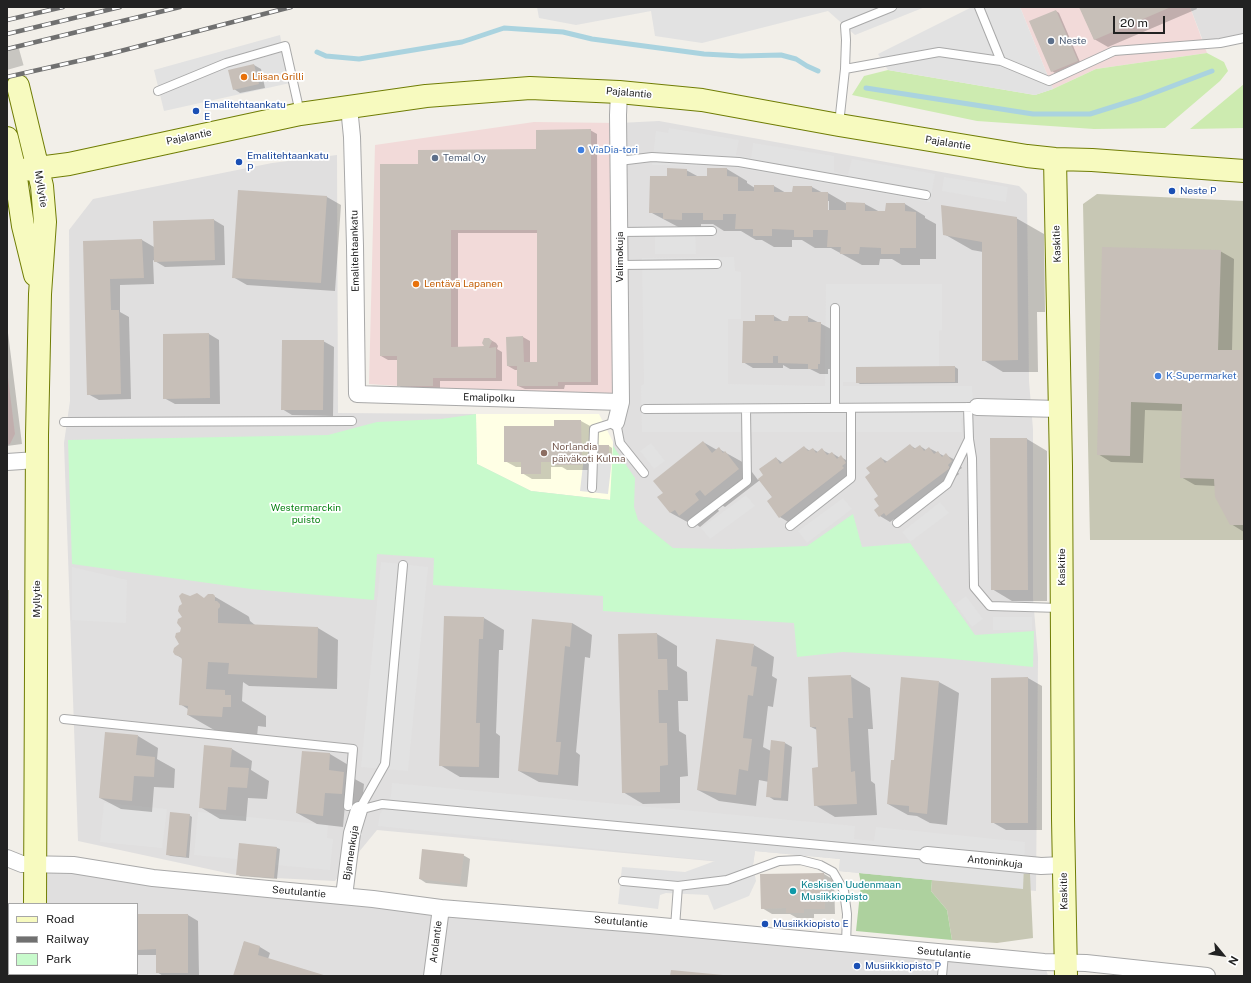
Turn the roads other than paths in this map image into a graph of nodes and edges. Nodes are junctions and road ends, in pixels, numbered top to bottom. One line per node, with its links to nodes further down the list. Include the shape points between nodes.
1 (892, 7): 5 (lane, via 845,26)
2 (979, 7): 4 (lane)
3 (1244, 38): 4 (lane, via 1220,43 1114,51 1049,81)
4 (1001, 61): 5 (lane, via 939,52)
5 (846, 69): 11 (lane)
6 (18, 86): 15 (street, Myllytie)
7 (158, 91): 10 (lane, via 226,63 285,46)
8 (619, 92): 9 (street, Pajalantie, via 530,88 426,96); 11 (street, Pajalantie, via 702,100); 14 (street, Valimokuja)
9 (349, 107): 10 (street, Pajalantie); 25 (street, Emalitehtaankatu, via 355,223)
10 (300, 114): 15 (street, Pajalantie)
11 (839, 125): 13 (street, Pajalantie)
12 (7, 138): 17 (street, Myllytie)
13 (1055, 159): 16 (street, Pajalantie); 30 (street, Kaskitie)
14 (619, 161): 18 (lane, via 652,157 740,162); 19 (street, Valimokuja)
15 (38, 169): 17 (street, Pajalantie); 23 (street, Myllytie, via 45,222)
16 (1244, 171)
17 (15, 172): 23 (street, Myllytie, via 23,226)
18 (926, 195)
19 (620, 232): 20 (lane); 22 (street, Valimokuja)
20 (712, 232)
21 (717, 264): 22 (lane)
22 (620, 265): 26 (street, Valimokuja)
23 (40, 294): 37 (street, Myllytie)
24 (835, 308): 28 (lane)
25 (357, 394): 26 (street, Emalipolku)
26 (621, 402): 35 (street, Valimokuja)
27 (972, 407): 29 (lane); 30 (street); 36 (lane)
28 (835, 408): 29 (lane); 32 (lane)
29 (850, 408): 43 (lane, via 851,478)
30 (1060, 408): 45 (street, Kaskitie)
31 (644, 409): 32 (lane)
32 (746, 409): 41 (lane, via 747,481)
33 (352, 421): 34 (lane)
34 (64, 422)
35 (616, 422): 39 (lane, via 620,443); 40 (lane, via 594,429)
36 (969, 439): 42 (lane, via 947,484); 45 (lane, via 972,458 974,586 990,606)
37 (37, 460): 38 (street); 50 (street, Myllytie)
38 (7, 462)
39 (644, 473)
40 (592, 488)
41 (692, 523)
42 (897, 523)
43 (790, 526)
44 (403, 565): 47 (lane, via 385,764)
45 (1062, 608): 51 (street, Kaskitie)
46 (64, 719): 47 (lane, via 353,749)
47 (354, 808): 48 (lane, via 382,804); 54 (street, Bjarnenkuja)
48 (927, 855): 51 (street, Antoninkuja, via 1041,866)
49 (7, 858): 50 (street, Seutulantie, via 22,864)
50 (36, 865): 54 (street, Seutulantie, via 73,865 154,878); 55 (street, Myllytie)
51 (1063, 865): 60 (street, Kaskitie)
52 (623, 881): 53 (lane)
53 (678, 886): 57 (lane); 58 (lane, via 727,880 779,861 800,860 820,865 833,872 844,891 847,914)
54 (344, 896): 56 (street, Seutulantie)
55 (35, 903)
56 (441, 908): 57 (street, Seutulantie); 61 (street, Arolantie)
57 (675, 927): 58 (street, Seutulantie)
58 (846, 944): 59 (street, Seutulantie)
59 (944, 954): 60 (street, Seutulantie, via 1044,962); 62 (lane)
60 (1066, 969): 63 (street, Seutulantie, via 1086,963)
61 (432, 976)
62 (942, 976)
63 (1207, 976)

